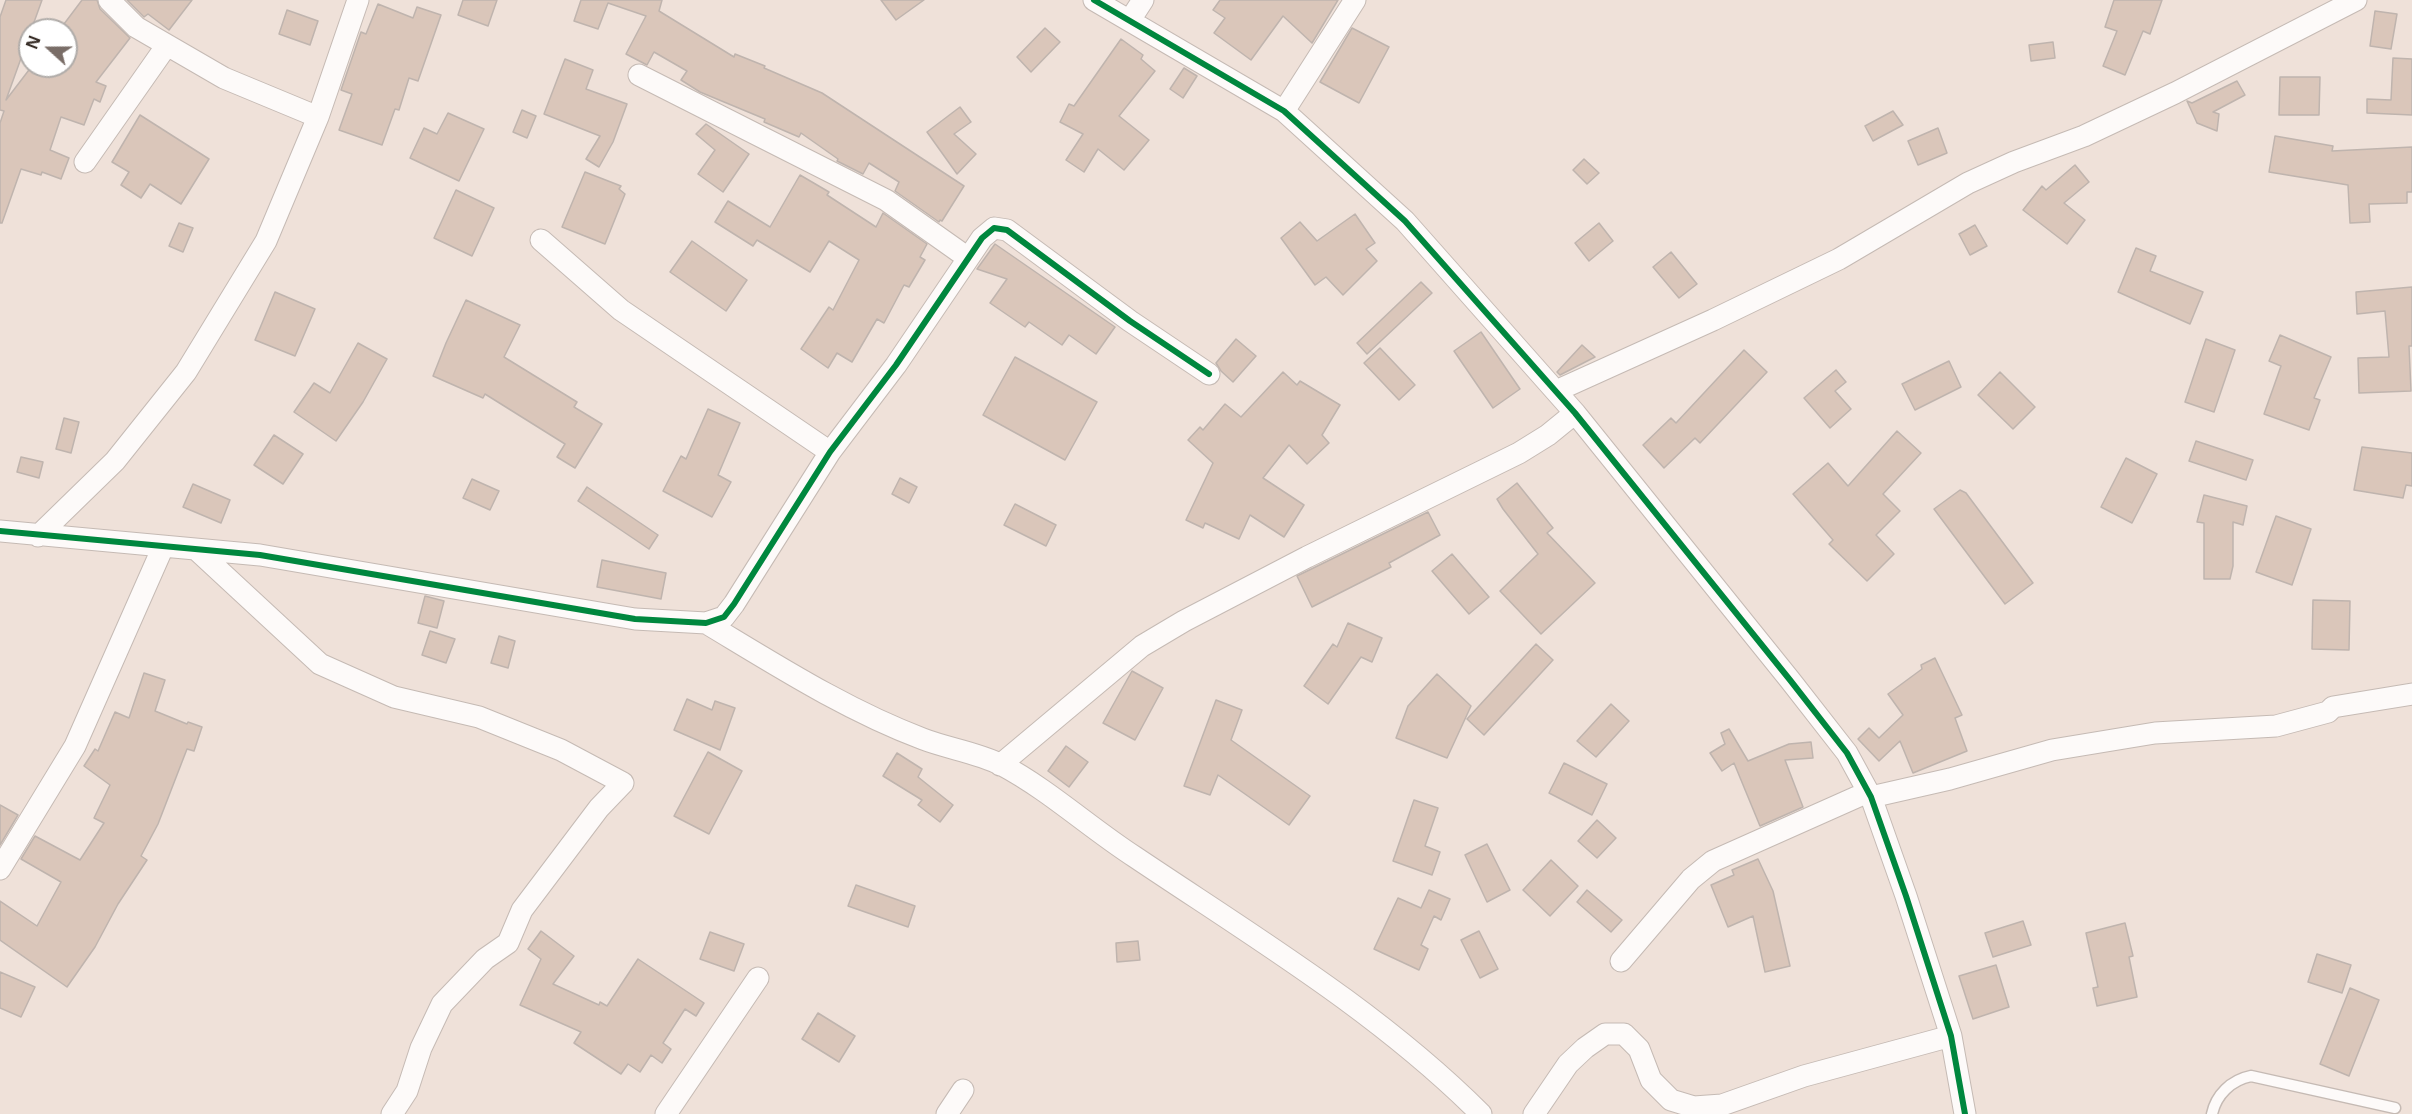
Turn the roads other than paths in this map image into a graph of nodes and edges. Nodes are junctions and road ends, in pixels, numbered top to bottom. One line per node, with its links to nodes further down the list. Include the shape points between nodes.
1 (109, 0): 8 (street, via 136,27)
2 (358, 0): 11 (street)
3 (1094, 0): 7 (street)
4 (1143, 0): 7 (street)
5 (1355, 0): 10 (street)
6 (2356, 0): 16 (street, via 2155,103 1968,183 1839,259)
7 (1130, 20): 10 (street)
8 (167, 45): 11 (street, via 224,78); 12 (street)
9 (639, 75): 14 (street, via 886,200)
10 (1284, 111): 16 (street, via 1405,221)
11 (318, 117): 20 (street, via 266,241 186,372 115,461)
12 (85, 162)
13 (540, 240): 18 (street, via 621,310)
14 (968, 258): 15 (street, via 994,228 1007,230); 18 (street, via 896,365)
15 (1209, 374)
16 (1557, 391): 17 (street)
17 (1575, 413): 25 (street, via 1519,453 1307,557 1142,646); 26 (street, via 1847,753)
18 (830, 452): 23 (street, via 734,604 724,617)
19 (0, 531): 20 (street)
20 (38, 536): 21 (street)
21 (163, 547): 22 (street); 27 (street, via 75,746)
22 (198, 551): 23 (street, via 260,555 635,619); 33 (street, via 320,664 393,697 479,717 561,750 623,783 599,808 522,910 508,943 485,959 441,1004 406,1091)
23 (706, 623): 25 (street, via 829,696 923,739 969,751)
24 (2412, 694): 26 (street, via 2333,707 2328,712 2276,726 2155,733 2052,750 1950,779)
25 (1000, 765): 36 (street, via 1377,1022 1424,1059)
26 (1870, 795): 28 (street, via 1713,861 1691,879); 30 (street)
27 (0, 869)
28 (1621, 961)
29 (758, 978): 34 (street)
30 (1951, 1036): 37 (street, via 1804,1076 1722,1106 1694,1107 1671,1100 1651,1080 1638,1049 1624,1034 1605,1034 1568,1064); 38 (street)
31 (963, 1090): 35 (street)
32 (2395, 1108): 39 (lane, via 2251,1076 2222,1091)
33 (392, 1114)
34 (666, 1114)
35 (947, 1114)
36 (1481, 1114)
37 (1534, 1114)
38 (1965, 1114)
39 (2212, 1114)

